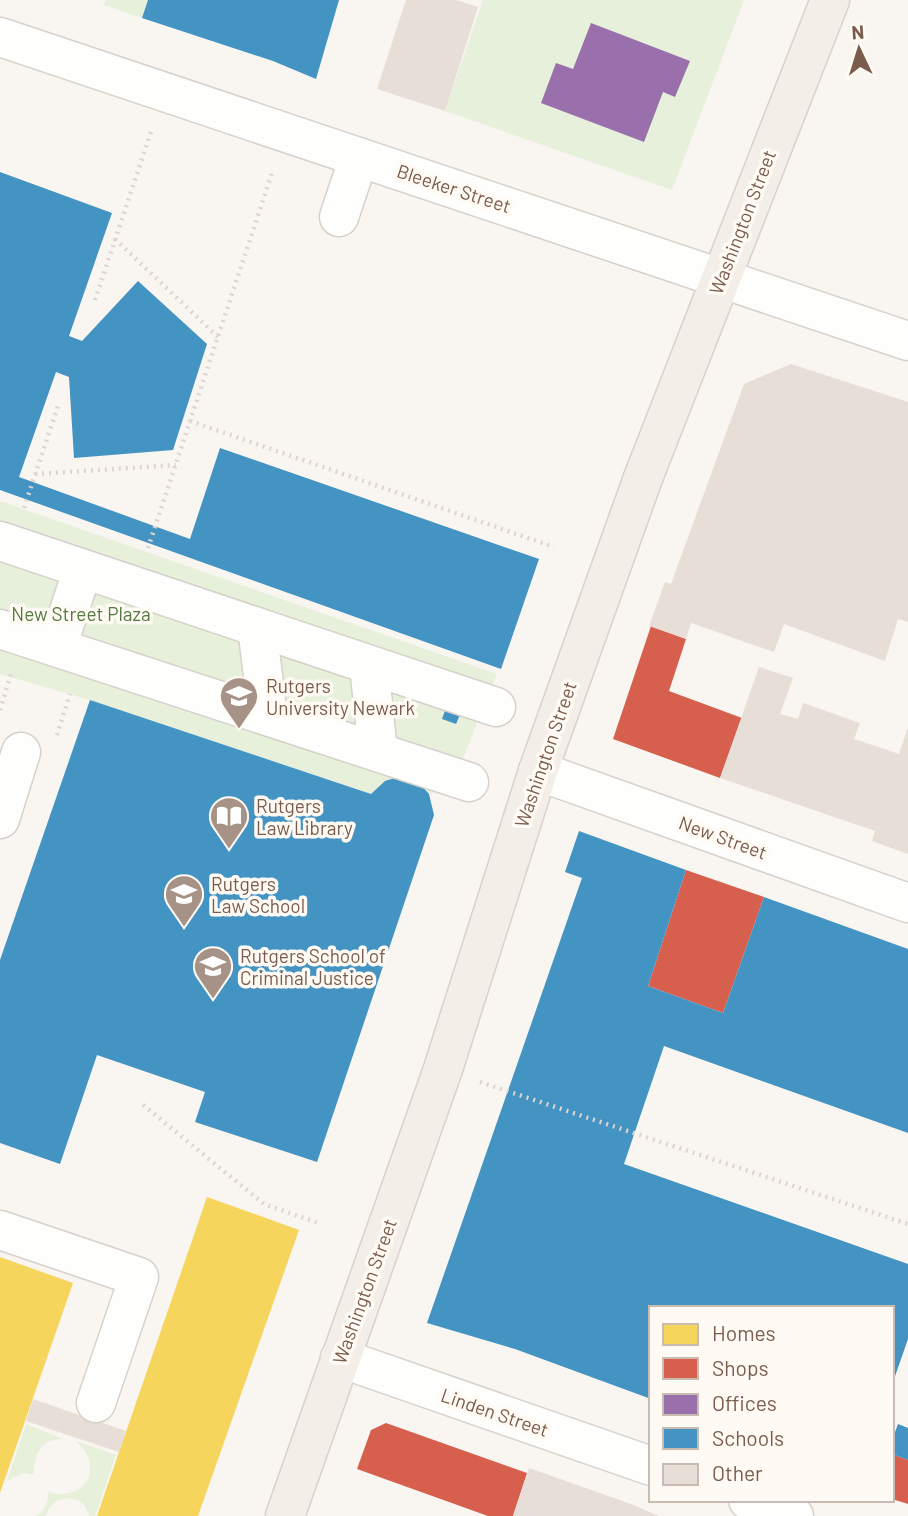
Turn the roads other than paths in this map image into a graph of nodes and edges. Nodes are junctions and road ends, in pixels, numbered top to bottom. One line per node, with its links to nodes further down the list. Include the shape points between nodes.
1 (830, 0): 5 (main road, Washington Street)
2 (0, 37): 3 (street, Bleeker Street)
3 (359, 157): 4 (street); 5 (street, Bleeker Street)
4 (339, 217)
5 (721, 277): 6 (street, Bleeker Street); 17 (main road, Washington Street)
6 (908, 341)
7 (10, 528): 8 (street)
8 (83, 569): 9 (street); 11 (street)
9 (257, 627): 12 (street); 14 (street)
10 (0, 629): 11 (street)
11 (70, 651): 14 (street)
12 (369, 664): 13 (street); 16 (street)
13 (496, 707)
14 (268, 716): 16 (street)
15 (21, 752): 19 (street)
16 (378, 752): 18 (street)
17 (538, 771): 20 (street, New Street); 22 (main road, Washington Street, via 443,1069)
18 (469, 782)
19 (0, 819)
20 (908, 903)
21 (0, 1230): 23 (street, via 139,1277)
22 (340, 1358): 24 (street, Linden Street); 26 (main road, Washington Street)
23 (96, 1403)
24 (649, 1465)
25 (754, 1502): 27 (street)
26 (285, 1516)
27 (794, 1516)

